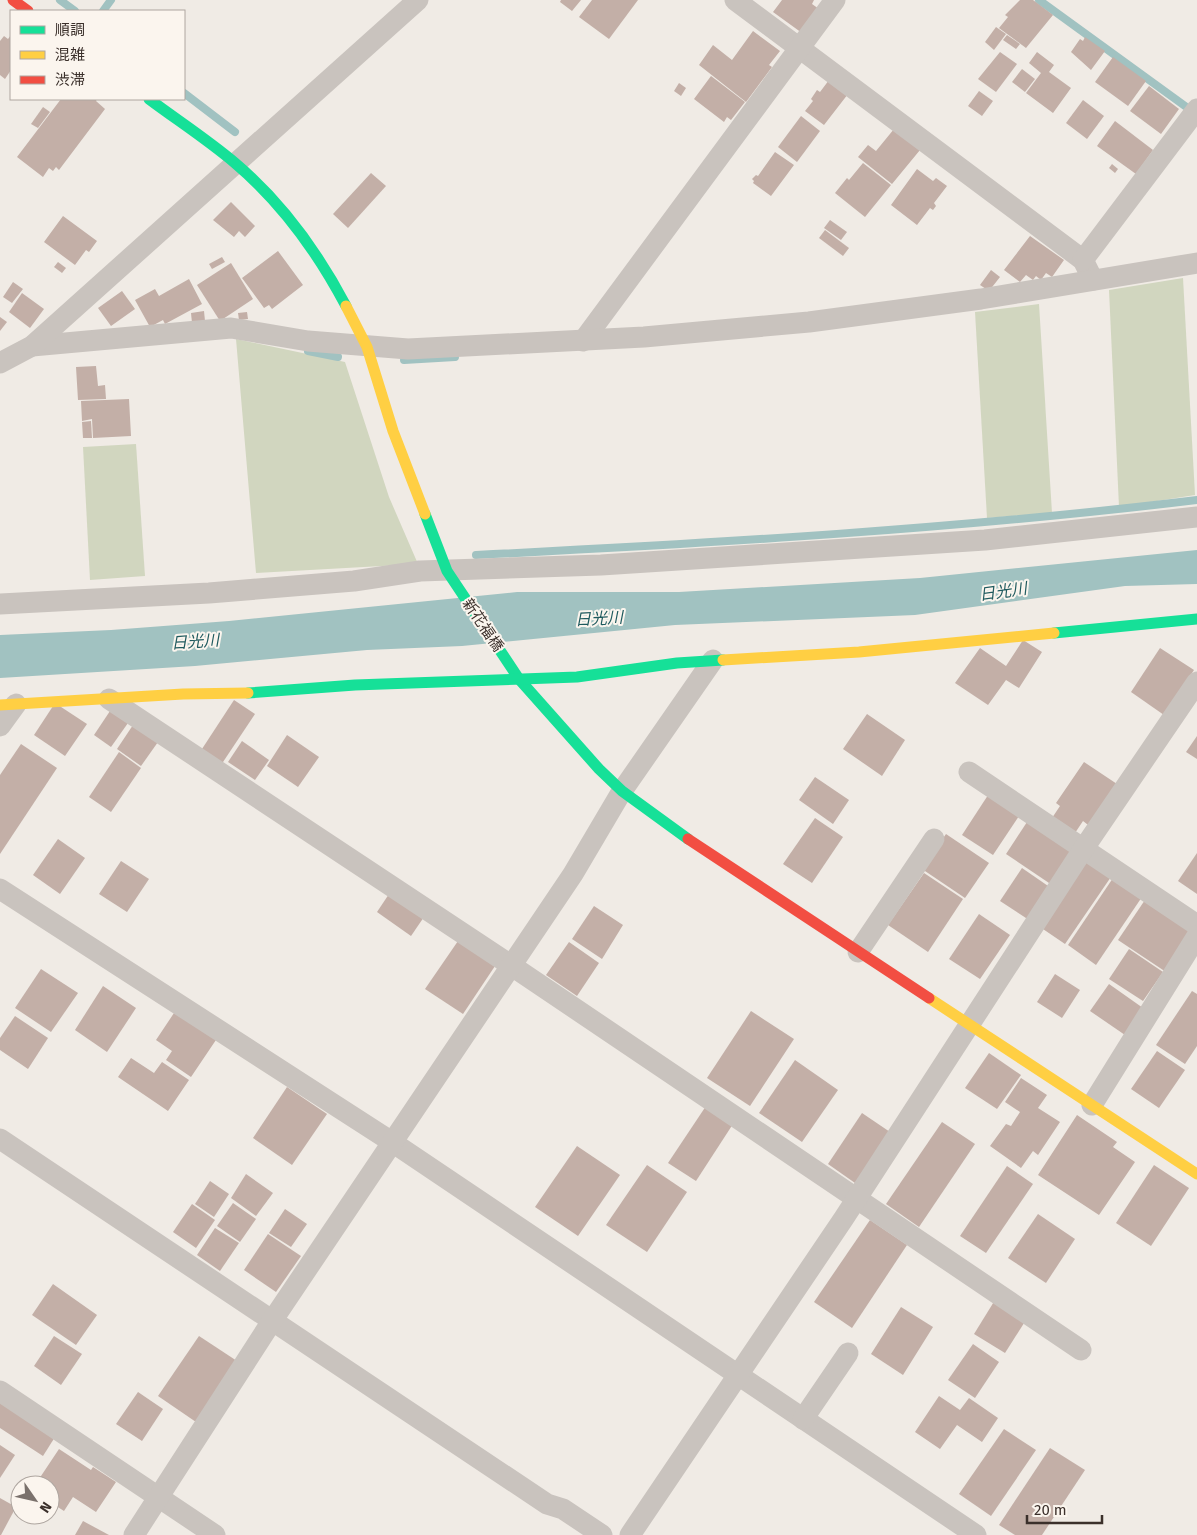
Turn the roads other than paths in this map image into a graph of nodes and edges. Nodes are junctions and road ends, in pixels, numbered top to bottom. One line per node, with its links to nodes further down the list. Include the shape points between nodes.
1 (13, 0): 5 (street)
2 (418, 0): 9 (street)
3 (735, 0): 6 (street)
4 (835, 0): 6 (street)
5 (27, 10)
6 (799, 49): 10 (street); 13 (street)
7 (150, 100): 9 (street, 新花福橋)
8 (1197, 109): 10 (street)
9 (235, 163): 14 (street); 15 (street, 新花福橋, via 306,240 333,281)
10 (1083, 260): 12 (street)
11 (1197, 263): 12 (street)
12 (1093, 280): 13 (street, via 809,322)
13 (583, 341): 15 (street, via 408,349)
14 (32, 346): 15 (street, via 231,328); 16 (street)
15 (367, 347): 18 (street, 新花福橋, via 396,440)
16 (0, 363)
17 (1197, 517): 18 (street, via 946,543 601,565)
18 (447, 570): 19 (street, via 209,593); 22 (street, 新花福橋)
19 (0, 604)
20 (1197, 619): 21 (street, via 859,652)
21 (713, 660): 22 (street, via 577,677); 28 (street)
22 (519, 679): 24 (street); 28 (street, 新花福橋)
23 (1197, 682): 30 (street)
24 (109, 699): 25 (street); 35 (street)
25 (8, 705): 26 (street)
26 (0, 726)
27 (970, 772): 30 (street)
28 (622, 791): 34 (street, 新花福橋, via 700,848); 35 (street, via 573,874)
29 (934, 839): 34 (street)
30 (1084, 848): 32 (street); 36 (street)
31 (0, 889): 39 (street)
32 (1197, 925)
33 (1197, 936): 37 (street)
34 (858, 952): 36 (street, 新花福橋)
35 (512, 966): 39 (street); 41 (street)
36 (969, 1024): 37 (street, 新花福橋); 41 (street)
37 (1092, 1105): 40 (street, 新花福橋)
38 (0, 1139): 42 (street)
39 (392, 1142): 42 (street); 45 (street)
40 (1197, 1174)
41 (855, 1199): 43 (street); 45 (street)
42 (272, 1320): 48 (street); 51 (street, via 547,1504 563,1509)
43 (1081, 1350)
44 (848, 1353): 47 (street)
45 (736, 1375): 47 (street); 52 (street)
46 (0, 1391): 48 (street)
47 (804, 1419): 53 (street)
48 (158, 1495): 49 (street); 50 (street)
49 (134, 1535)
50 (215, 1535)
51 (602, 1535)
52 (630, 1535)
53 (976, 1535)

